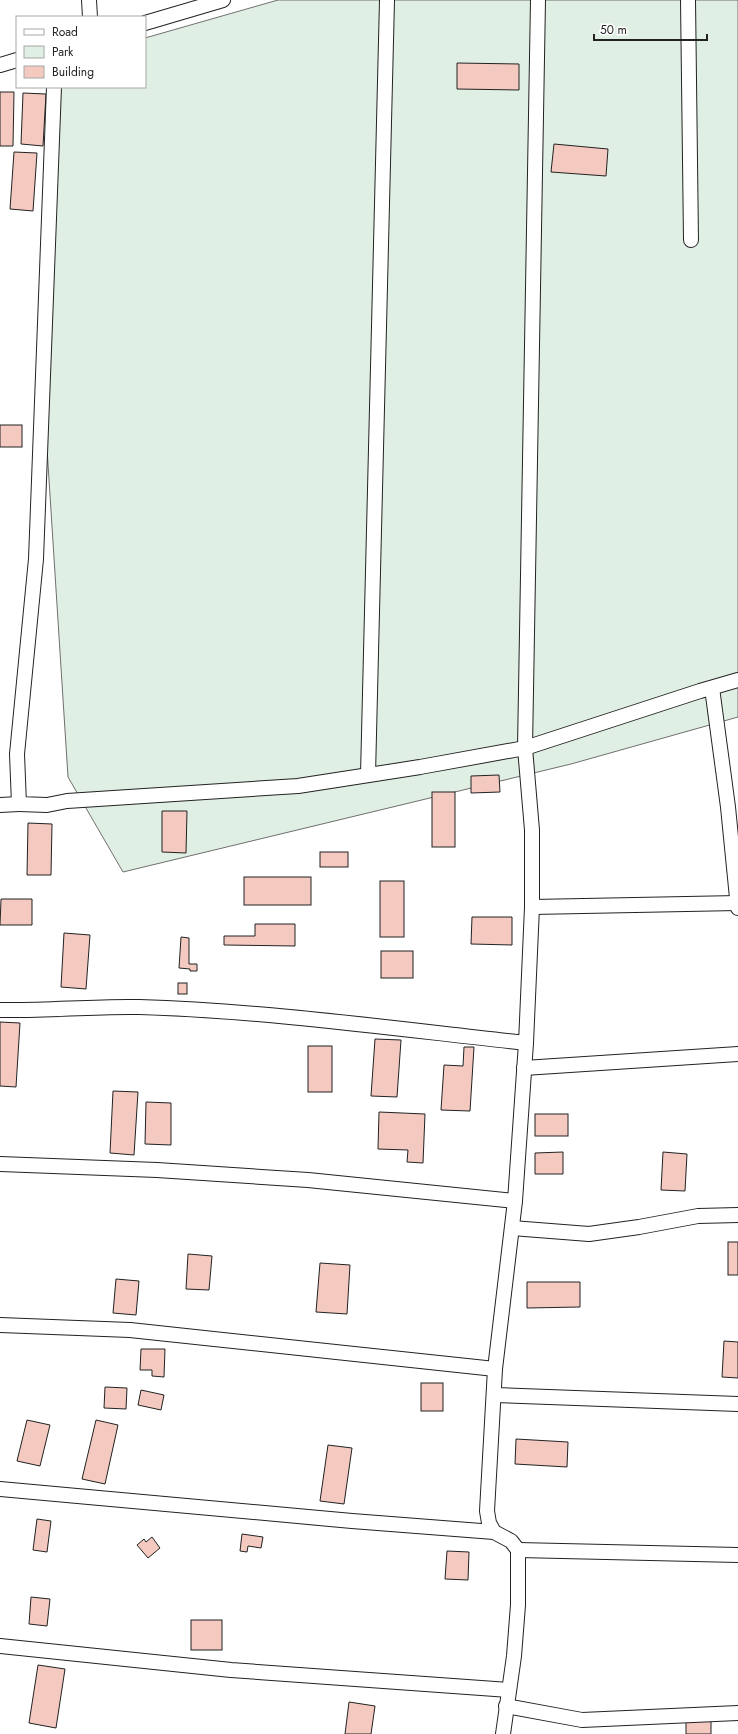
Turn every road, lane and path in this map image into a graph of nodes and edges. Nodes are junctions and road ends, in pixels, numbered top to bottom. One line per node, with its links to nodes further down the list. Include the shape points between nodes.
1 (89, 0): 6 (street)
2 (223, 0): 7 (street)
3 (387, 0): 15 (street)
4 (538, 0): 14 (street)
5 (688, 0): 11 (street)
6 (90, 16)
7 (146, 23)
8 (16, 60): 9 (street)
9 (0, 65)
10 (54, 88): 16 (street, via 36,559 17,754)
11 (691, 240)
12 (738, 680): 13 (street)
13 (712, 688): 14 (street); 18 (street)
14 (525, 748): 15 (street); 19 (street, via 532,830)
15 (368, 775): 16 (street, via 298,786 47,805)
16 (19, 804): 17 (street)
17 (0, 805)
18 (738, 903): 19 (street); 20 (street)
19 (532, 907): 22 (street)
20 (738, 908)
21 (0, 1010): 22 (street, via 138,1007 257,1013)
22 (526, 1044): 24 (street)
23 (738, 1054): 24 (street)
24 (524, 1068): 26 (street)
25 (0, 1164): 26 (street, via 157,1170 300,1180)
26 (515, 1201): 28 (street)
27 (738, 1214): 28 (street, via 698,1216 590,1234)
28 (512, 1228): 30 (street)
29 (0, 1325): 30 (street, via 130,1330)
30 (495, 1369): 31 (street)
31 (494, 1394): 32 (street); 34 (street, via 487,1511)
32 (738, 1404)
33 (0, 1489): 34 (street)
34 (494, 1532): 35 (street, via 511,1541)
35 (518, 1550): 36 (street); 38 (street, via 518,1605)
36 (738, 1555)
37 (0, 1646): 38 (street, via 231,1670)
38 (508, 1690): 39 (street)
39 (506, 1706): 40 (street, via 582,1720); 41 (street)
40 (738, 1713)
41 (503, 1734)

